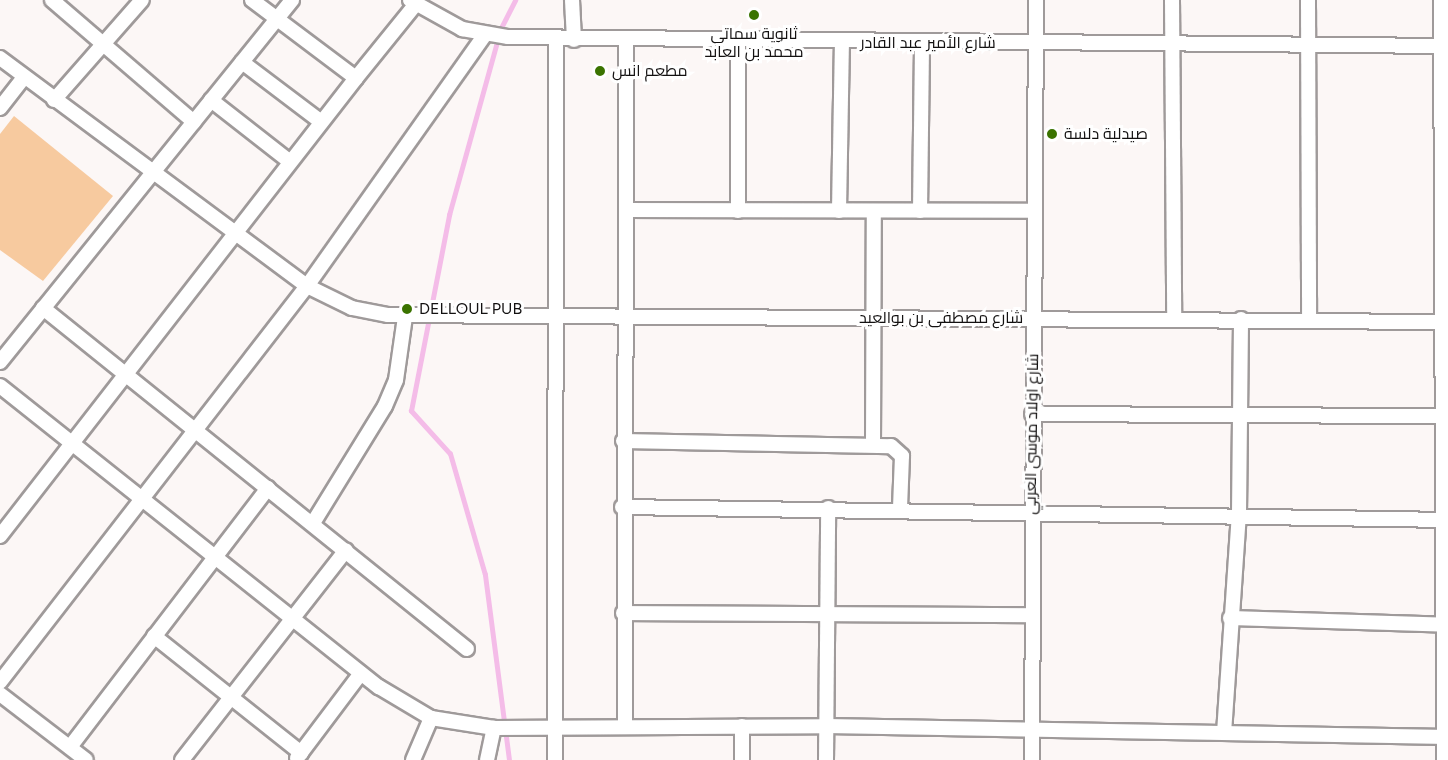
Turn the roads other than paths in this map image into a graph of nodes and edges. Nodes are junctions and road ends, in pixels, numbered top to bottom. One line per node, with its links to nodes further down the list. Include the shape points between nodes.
1 (52, 0): 20 (street)
2 (142, 0): 20 (street)
3 (252, 0): 11 (street)
4 (292, 0): 11 (street)
5 (572, 0): 14 (street)
6 (1036, 0): 19 (street, شارع اولاد موسى العربي)
7 (1172, 0): 21 (street)
8 (1308, 0): 23 (street)
9 (1441, 0): 22 (street)
10 (412, 2): 12 (street, شارع الأمير عبد القادر); 27 (street)
11 (276, 20): 25 (street); 27 (street)
12 (495, 36): 13 (street, شارع الأمير عبد القادر); 42 (street)
13 (556, 39): 14 (street, شارع الأمير عبد القادر); 47 (street)
14 (574, 40): 15 (street, شارع الأمير عبد القادر)
15 (626, 41): 16 (street, شارع الأمير عبد القادر); 35 (street)
16 (738, 43): 17 (street, شارع الأمير عبد القادر); 36 (street)
17 (842, 43): 18 (street, شارع الأمير عبد القادر); 37 (street)
18 (922, 43): 19 (street, شارع الأمير عبد القادر); 39 (street)
19 (1036, 43): 21 (street, شارع الأمير عبد القادر); 40 (street, شارع اولاد موسى العربي)
20 (104, 44): 28 (street); 31 (street)
21 (1172, 46): 23 (street, شارع الأمير عبد القادر); 46 (street)
22 (1444, 46): 23 (street, شارع الأمير عبد القادر); 52 (street)
23 (1308, 48): 51 (street)
24 (0, 58): 26 (street, شارع مصطفى بن بوالعيد)
25 (242, 62): 29 (street); 32 (street)
26 (24, 77): 28 (street, شارع مصطفى بن بوالعيد); 30 (street)
27 (356, 78): 32 (street)
28 (54, 100): 34 (street, شارع مصطفى بن بوالعيد)
29 (212, 100): 31 (street); 33 (street)
30 (0, 108)
31 (194, 122): 34 (street)
32 (320, 122): 33 (street)
33 (289, 161): 41 (street)
34 (153, 173): 41 (street, شارع مصطفى بن بوالعيد); 43 (street)
35 (627, 210): 36 (street); 48 (street)
36 (738, 211): 37 (street)
37 (839, 211): 38 (street)
38 (874, 211): 39 (street); 49 (street)
39 (920, 211): 40 (street)
40 (1033, 212): 45 (street, شارع اولاد موسى العربي)
41 (232, 233): 42 (street, شارع مصطفى بن بوالعيد); 54 (street)
42 (307, 286): 44 (street, شارع مصطفى بن بوالعيد, via 352,308); 59 (street)
43 (44, 308): 53 (street); 54 (street)
44 (405, 317): 47 (street, شارع مصطفى بن بوالعيد); 71 (street, via 396,380 385,406)
45 (1033, 317): 46 (street, شارع مصطفى بن بوالعيد); 49 (street, شارع مصطفى بن بوالعيد); 56 (street, شارع اولاد موسى العربي)
46 (1174, 317): 50 (street, شارع مصطفى بن بوالعيد)
47 (557, 318): 48 (street, شارع مصطفى بن بوالعيد); 88 (street)
48 (625, 318): 49 (street, شارع مصطفى بن بوالعيد); 60 (street)
49 (872, 318): 62 (street)
50 (1241, 319): 51 (street, شارع مصطفى بن بوالعيد); 57 (street)
51 (1309, 320): 52 (street, شارع مصطفى بن بوالعيد)
52 (1444, 322): 58 (street)
53 (0, 362)
54 (125, 374): 59 (street); 61 (street)
55 (0, 386): 61 (street)
56 (1032, 414): 57 (street); 68 (street, شارع اولاد موسى العربي)
57 (1241, 415): 58 (street); 69 (street)
58 (1445, 416): 70 (street)
59 (198, 431): 63 (street); 64 (street)
60 (623, 441): 62 (street); 65 (street)
61 (72, 443): 64 (street); 72 (street)
62 (873, 445): 67 (street, via 891,446 902,456)
63 (268, 488): 71 (street); 74 (street)
64 (142, 498): 74 (street); 84 (street)
65 (622, 507): 66 (street); 75 (street)
66 (828, 508): 67 (street); 76 (street)
67 (900, 509): 68 (street)
68 (1030, 511): 69 (street); 77 (street, شارع اولاد موسى العربي)
69 (1239, 513): 70 (street); 79 (street)
70 (1445, 520): 80 (street)
71 (313, 524): 73 (street)
72 (0, 536)
73 (346, 550): 78 (street); 82 (street)
74 (215, 557): 78 (street); 81 (street)
75 (623, 613): 76 (street); 89 (street)
76 (826, 614): 77 (street); 91 (street)
77 (1032, 615): 93 (street, شارع اولاد موسى العربي)
78 (292, 618): 83 (street); 86 (street)
79 (1230, 618): 80 (street); 94 (street)
80 (1445, 625): 95 (street)
81 (154, 636): 86 (street); 96 (street)
82 (467, 649)
83 (361, 673): 87 (street); 97 (street)
84 (0, 682)
85 (0, 694): 96 (street)
86 (232, 695): 97 (street); 99 (street)
87 (431, 718): 92 (street); 100 (street)
88 (554, 725): 89 (street); 92 (street); 102 (street)
89 (625, 726): 90 (street)
90 (742, 726): 91 (street); 103 (street)
91 (826, 726): 93 (street); 104 (street)
92 (494, 728): 101 (street)
93 (1033, 731): 94 (street); 105 (street, شارع اولاد موسى العربي)
94 (1224, 733): 95 (street)
95 (1446, 737): 106 (street)
96 (70, 747): 98 (street)
97 (299, 757)
98 (85, 760)
99 (182, 760)
100 (413, 760)
101 (487, 760)
102 (555, 760)
103 (742, 760)
104 (826, 760)
105 (1032, 760)
106 (1444, 760)

